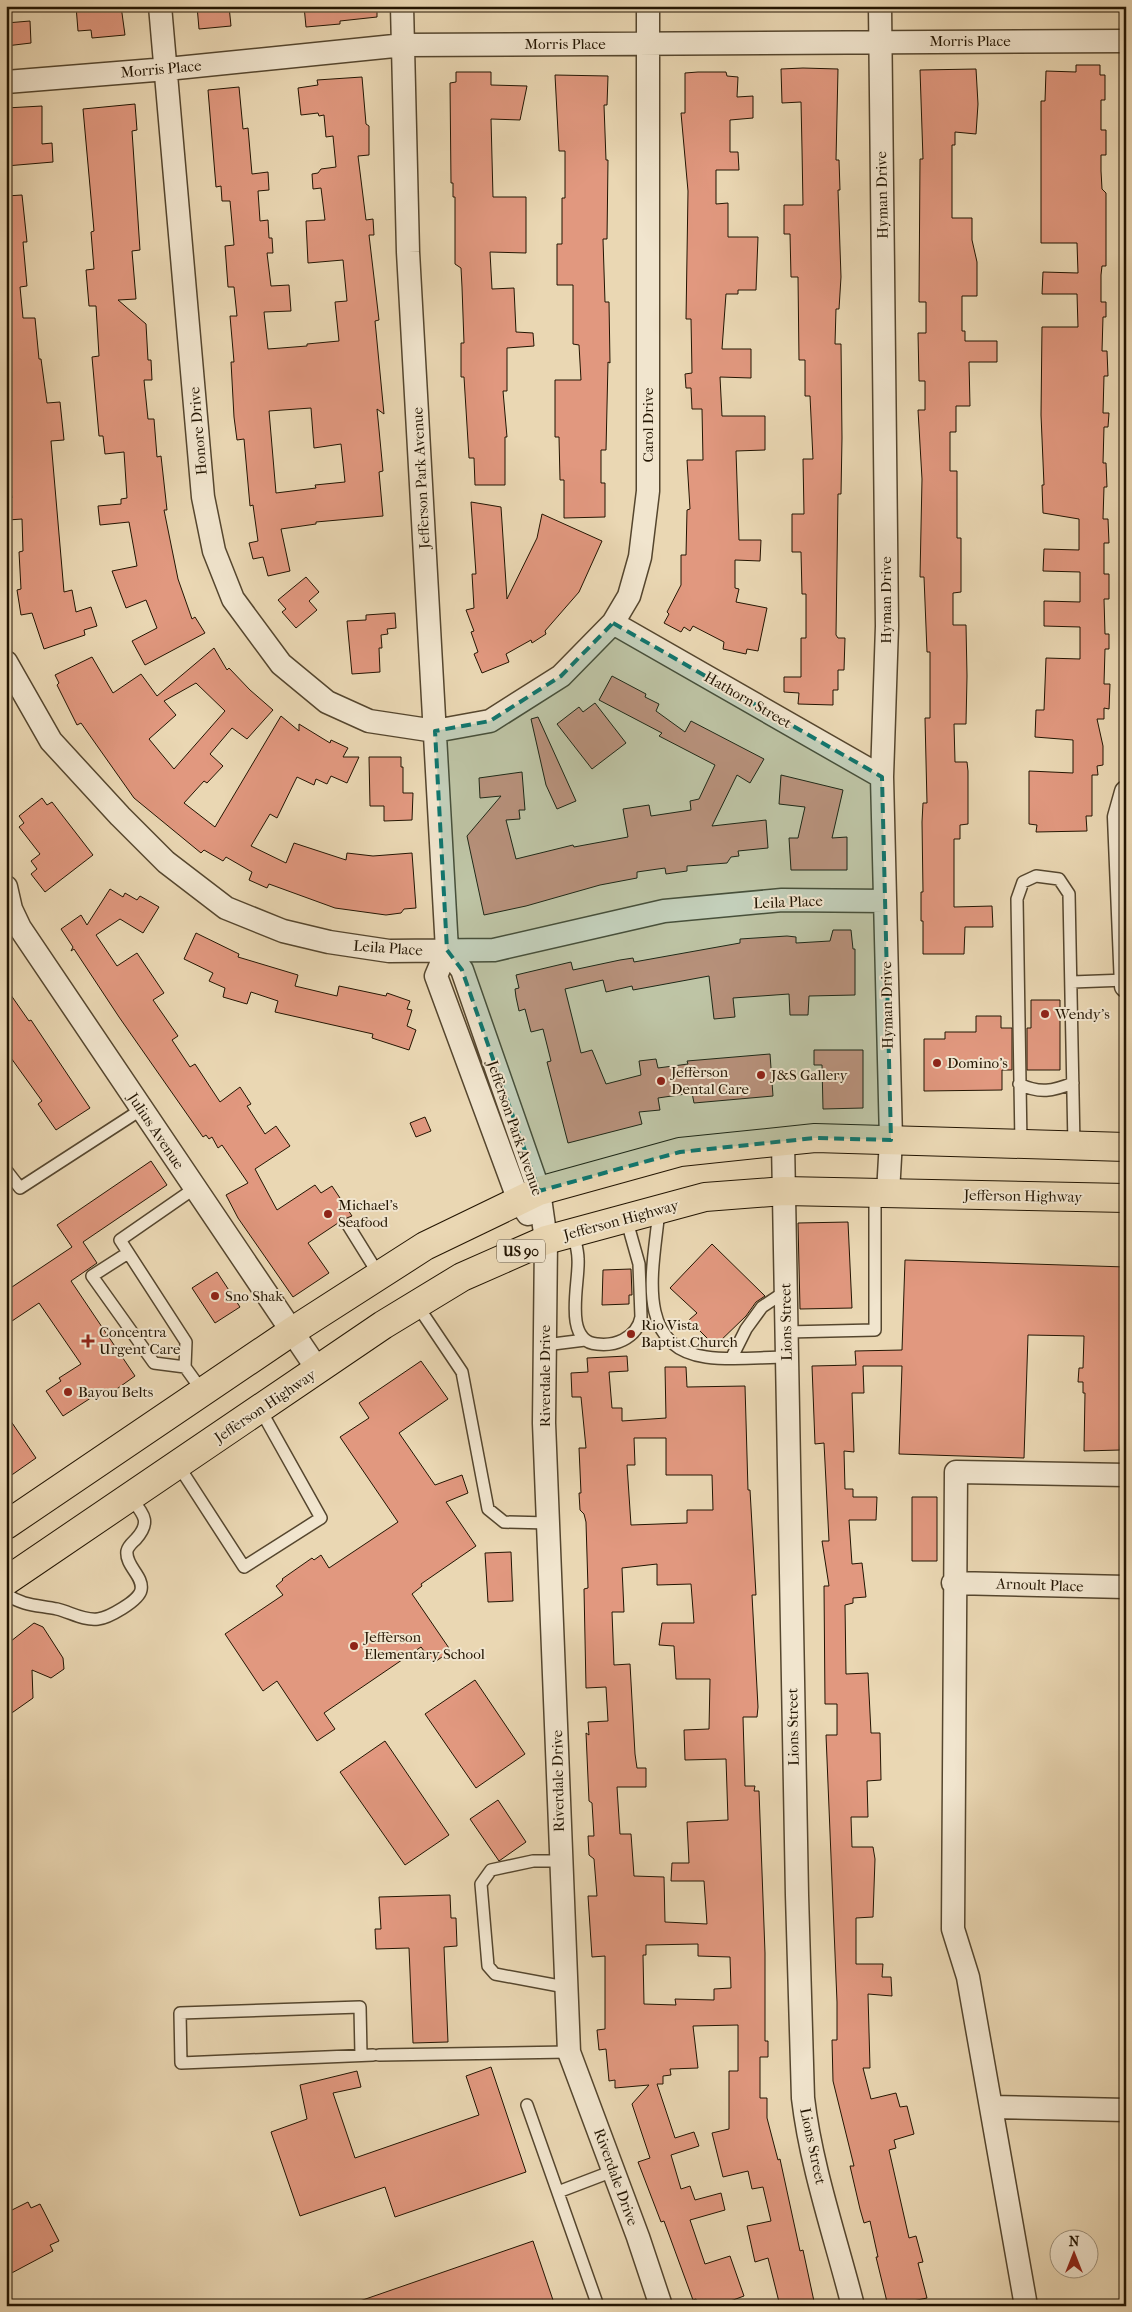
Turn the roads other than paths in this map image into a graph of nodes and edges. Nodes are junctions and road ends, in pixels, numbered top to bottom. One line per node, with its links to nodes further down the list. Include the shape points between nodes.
1 (160, 6): 9 (street, Honore Drive)
2 (402, 6): 8 (street, Jefferson Park Avenue)
3 (648, 6): 7 (street, Carol Drive)
4 (880, 6): 6 (street, Hyman Drive)
5 (1126, 41): 6 (street, Morris Place)
6 (881, 42): 7 (street, Morris Place); 14 (street, Hyman Drive, via 886,626)
7 (649, 44): 8 (street, Morris Place); 11 (street, Carol Drive, via 648,491 634,581)
8 (404, 45): 9 (street, Morris Place); 13 (street, Jefferson Park Avenue, via 408,252)
9 (167, 69): 10 (street, Morris Place); 13 (street, Honore Drive, via 203,497 214,551 233,599 281,664 327,702 368,722)
10 (6, 82)
11 (613, 623): 13 (street, Carol Drive, via 561,676 490,720); 14 (street, Hathorn Street)
12 (6, 662): 18 (street, Leila Place, via 51,741 166,862 226,908 283,931 329,942 389,951)
13 (435, 731): 18 (street, Jefferson Park Avenue)
14 (882, 777): 17 (street, Hyman Drive)
15 (1126, 792): 19 (street, via 1119,817)
16 (6, 887): 24 (street, Julius Avenue, via 20,928)
17 (885, 901): 18 (street, Leila Place, via 782,900 664,911 494,950); 25 (street, Hyman Drive)
18 (447, 950): 34 (street, Jefferson Park Avenue, via 462,970)
19 (1126, 980): 20 (lane); 21 (street)
20 (1072, 982): 22 (lane); 23 (lane, via 1069,894 1059,879 1036,876 1023,882 1017,899)
21 (1126, 986)
22 (1073, 1083): 23 (lane, via 1045,1092 1032,1091); 28 (lane)
23 (1019, 1084): 27 (lane)
24 (142, 1108): 30 (lane, via 20,1188); 31 (street, Julius Avenue)
25 (891, 1140): 26 (main road, via 815,1138); 27 (main road); 33 (street, Hyman Drive)
26 (783, 1142): 32 (street, Lions Street); 34 (main road, via 680,1152)
27 (1021, 1144): 28 (main road)
28 (1074, 1145): 29 (main road)
29 (1126, 1147)
30 (6, 1170)
31 (195, 1188): 41 (lane, via 120,1240); 45 (street, Julius Avenue)
32 (784, 1191): 33 (main road, Jefferson Highway / US 90); 36 (main road, Jefferson Highway / US 90, via 705,1197); 43 (street, Lions Street)
33 (882, 1193): 35 (main road, Jefferson Highway / US 90); 46 (lane, via 875,1330)
34 (529, 1196): 40 (street, Jefferson Park Avenue); 42 (main road, via 425,1246)
35 (1126, 1198)
36 (659, 1210): 37 (main road, Jefferson Highway / US 90); 49 (lane, via 652,1275 653,1305 660,1330 684,1352 706,1358)
37 (626, 1218): 39 (main road, Jefferson Highway / US 90); 47 (lane, via 639,1264 642,1317 639,1326 620,1342 604,1345)
38 (348, 1225): 42 (lane)
39 (573, 1232): 40 (main road, Jefferson Highway / US 90); 47 (lane, via 578,1260 576,1321)
40 (546, 1240): 44 (main road, Jefferson Highway / US 90, via 462,1277); 48 (street, Riverdale Drive)
41 (128, 1253): 51 (lane, via 186,1342); 51 (lane, via 92,1276 154,1363)
42 (379, 1276): 45 (main road)
43 (786, 1291): 46 (street, Lions Street); 49 (lane, via 762,1307)
44 (417, 1305): 52 (main road, Jefferson Highway / US 90); 58 (lane, via 462,1372 488,1509 504,1522)
45 (291, 1332): 52 (street, Julius Avenue); 53 (main road)
46 (786, 1332): 50 (street, Lions Street)
47 (584, 1340): 48 (lane)
48 (545, 1345): 58 (street, Riverdale Drive, via 544,1423)
49 (732, 1357): 50 (lane)
50 (787, 1357): 75 (street, Lions Street, via 803,2098 819,2176)
51 (185, 1367): 53 (lane)
52 (318, 1370): 54 (main road, Jefferson Highway / US 90)
53 (203, 1392): 59 (main road)
54 (260, 1409): 55 (main road, Jefferson Highway / US 90); 55 (lane, via 321,1518 244,1567)
55 (178, 1465): 57 (main road, Jefferson Highway / US 90)
56 (1126, 1475): 61 (street, via 956,1472)
57 (130, 1497): 60 (main road, Jefferson Highway / US 90); 63 (lane, via 146,1522 145,1529 128,1547 127,1554 140,1580 141,1590 137,1598 108,1617 96,1620 57,1609 33,1607)
58 (549, 1523): 64 (street, Riverdale Drive)
59 (6, 1525)
60 (6, 1581)
61 (953, 1583): 62 (street, Arnoult Place); 69 (street, via 953,1929 968,1977)
62 (1126, 1587)
63 (6, 1594)
64 (560, 1861): 65 (street, Riverdale Drive); 65 (lane, via 533,1861 491,1870 481,1884 488,1966 495,1974)
65 (565, 1987): 66 (street, Riverdale Drive)
66 (569, 2052): 67 (lane); 71 (street, Riverdale Drive)
67 (371, 2055): 67 (lane, via 181,2062 180,2014 360,2006)
68 (527, 2105): 72 (lane)
69 (991, 2108): 70 (street); 76 (street)
70 (1126, 2110)
71 (613, 2171): 72 (lane); 74 (street, Riverdale Drive)
72 (558, 2192): 73 (lane)
73 (598, 2306)
74 (661, 2306)
75 (853, 2306)
76 (1026, 2306)

